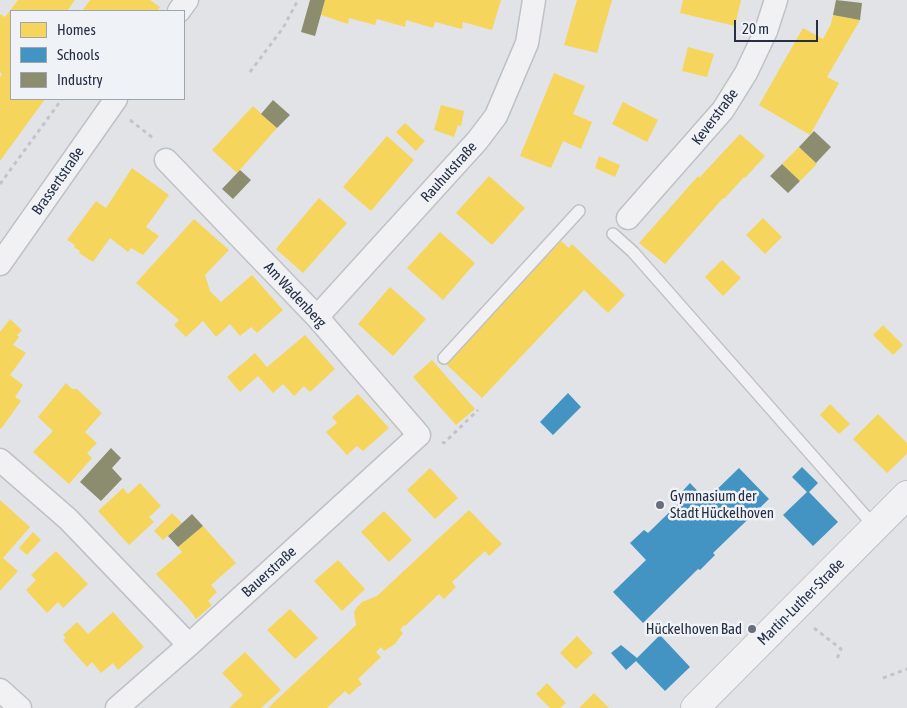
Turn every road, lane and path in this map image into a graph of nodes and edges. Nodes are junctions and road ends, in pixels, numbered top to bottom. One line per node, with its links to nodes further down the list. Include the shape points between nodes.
1 (298, 0): 4 (path, via 283,28)
2 (534, 0): 13 (street, Rauhutstraße, via 527,44 496,116)
3 (776, 0): 10 (street, Keverstraße, via 766,31 746,73 723,110)
4 (250, 72)
5 (61, 100): 8 (path)
6 (115, 100): 12 (street, Brassertstraße)
7 (166, 160): 13 (street, Am Wadenberg)
8 (0, 184)
9 (579, 211): 14 (lane)
10 (628, 218)
11 (613, 234): 20 (lane, via 633,252)
12 (0, 264)
13 (317, 317): 16 (street, Am Wadenberg)
14 (444, 358)
15 (478, 410): 17 (path)
16 (419, 435): 21 (street, Bauerstraße)
17 (444, 443)
18 (0, 460): 21 (street, via 68,519)
19 (907, 495): 20 (street, Martin-Luther-Straße)
20 (874, 527): 27 (street, Martin-Luther-Straße)
21 (189, 645): 26 (street, Bauerstraße)
22 (907, 668): 23 (path)
23 (884, 678)
24 (0, 690): 25 (street)
25 (20, 708)
26 (117, 708)
27 (694, 708)

